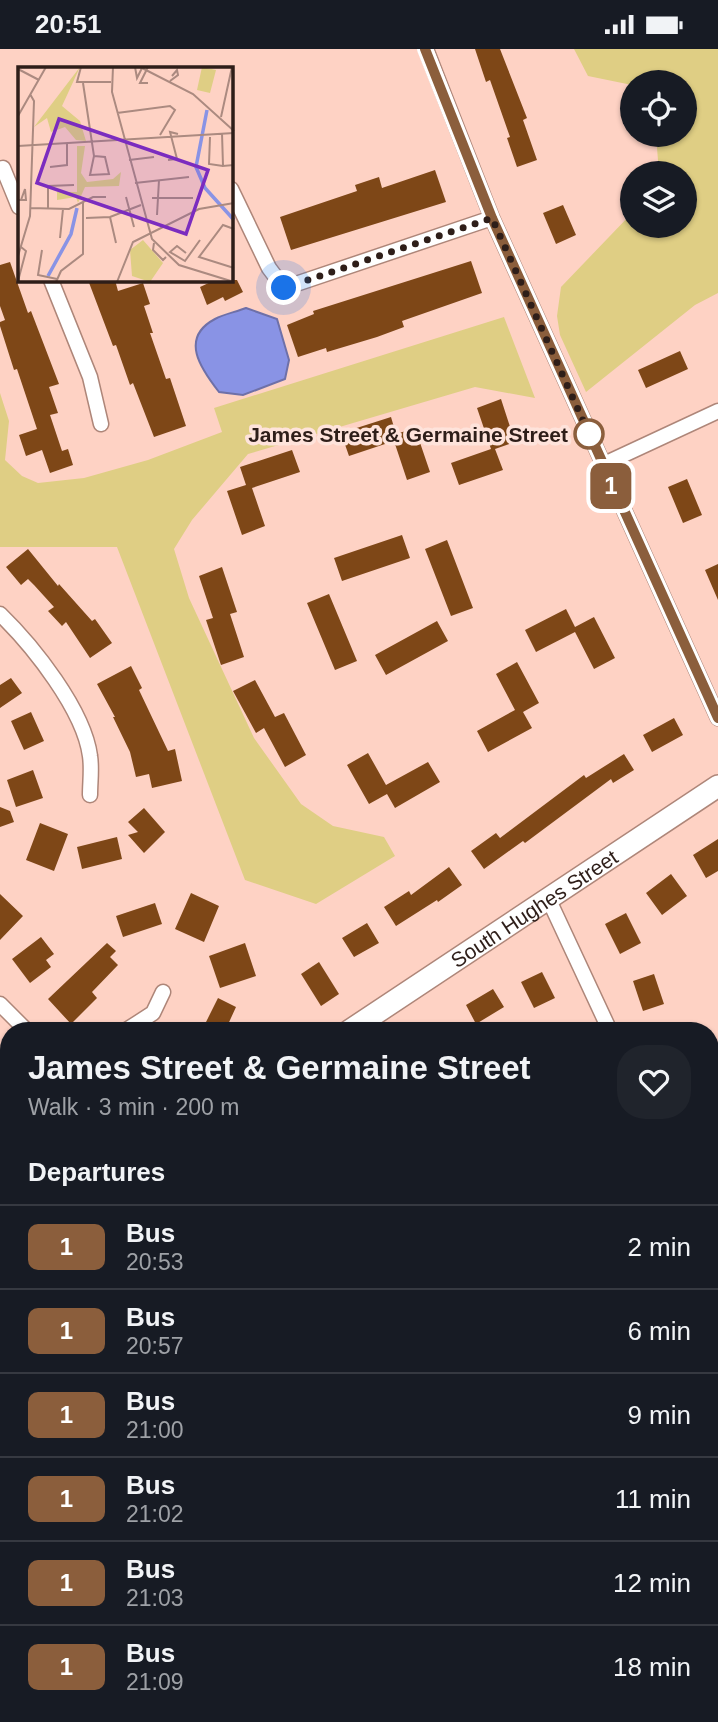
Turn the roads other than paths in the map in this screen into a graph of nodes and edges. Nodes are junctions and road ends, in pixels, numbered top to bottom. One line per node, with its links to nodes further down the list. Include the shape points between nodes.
1 (426, 49): 5 (street)
2 (0, 169): 4 (street)
3 (233, 193): 5 (street, via 269,268 284,288)
4 (18, 205)
5 (492, 218): 9 (street)
6 (52, 282): 8 (street, via 90,377)
7 (718, 411): 9 (street)
8 (100, 424)
9 (602, 465): 11 (street)
10 (0, 614): 13 (street, via 46,666 70,706 90,757)
11 (718, 718)
12 (718, 786): 14 (street, South Hughes Street)
13 (90, 795)
14 (548, 898): 19 (street, South Hughes Street); 20 (street)
15 (163, 992): 18 (street, via 153,1013)
16 (0, 1004): 17 (street)
17 (18, 1022)
18 (139, 1022)
19 (362, 1022)
20 (606, 1022)

